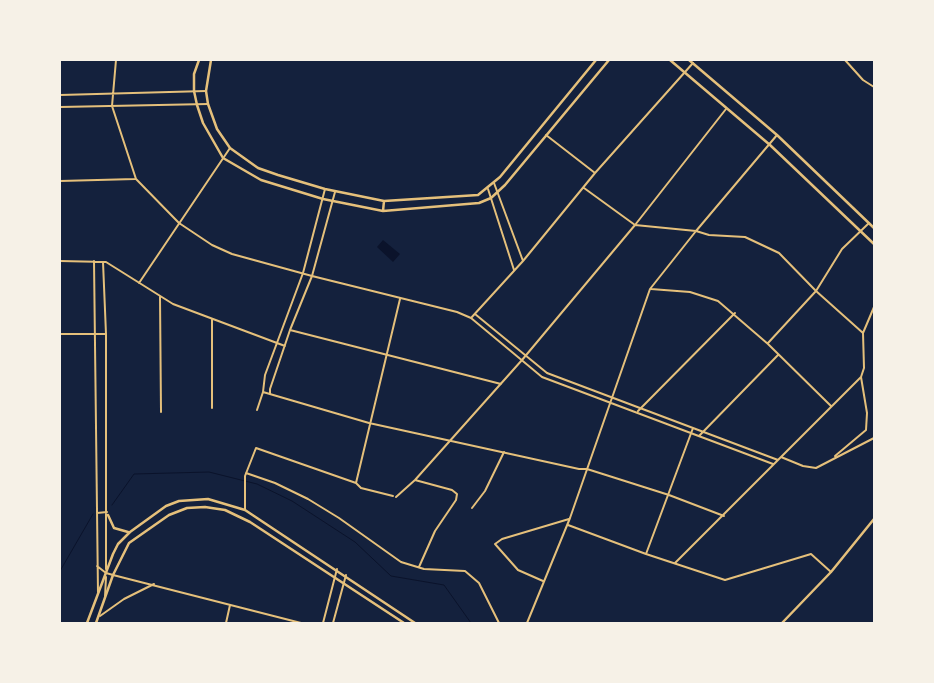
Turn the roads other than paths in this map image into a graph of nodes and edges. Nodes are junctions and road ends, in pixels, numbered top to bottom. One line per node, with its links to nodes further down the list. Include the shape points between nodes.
1 (116, 60): 14 (street)
2 (199, 60): 12 (street, via 194,74)
3 (211, 60): 13 (street)
4 (596, 60): 29 (street)
5 (609, 60): 21 (street)
6 (670, 60): 10 (street)
7 (689, 60): 9 (street)
8 (845, 60): 11 (street)
9 (693, 63): 10 (street); 22 (street)
10 (685, 72): 20 (street); 26 (street)
11 (874, 88)
12 (194, 91): 13 (street); 14 (street); 17 (street)
13 (206, 91): 16 (street)
14 (113, 94): 15 (street); 19 (street)
15 (60, 95)
16 (208, 104): 17 (street); 24 (street, via 217,129)
17 (197, 105): 19 (street); 25 (street, via 203,123)
18 (60, 106): 19 (street)
19 (112, 106): 27 (street)
20 (727, 109): 23 (street); 42 (street)
21 (546, 135): 26 (street); 34 (street)
22 (777, 135): 23 (street); 40 (street)
23 (770, 145): 44 (street); 45 (street)
24 (230, 148): 25 (street); 31 (street, via 258,168)
25 (223, 158): 36 (street, via 261,180); 41 (street)
26 (594, 173): 30 (street)
27 (136, 179): 28 (street); 41 (street)
28 (60, 181)
29 (494, 183): 32 (street); 34 (street)
30 (584, 188): 42 (street); 49 (street)
31 (325, 189): 33 (street); 36 (street)
32 (488, 189): 35 (street); 38 (street, via 478,195)
33 (335, 192): 37 (street); 38 (street)
34 (498, 192): 35 (street); 49 (street)
35 (490, 198): 39 (street, via 479,203); 51 (street)
36 (323, 199): 37 (street); 52 (street)
37 (332, 201): 39 (street); 53 (street)
38 (384, 201): 39 (street)
39 (383, 211)
40 (869, 222): 43 (street); 45 (street)
41 (179, 223): 52 (street, via 232,254); 54 (street)
42 (635, 225): 44 (street); 76 (street)
43 (874, 228)
44 (696, 231): 55 (street); 56 (street, via 710,236 745,237 779,254)
45 (860, 231): 46 (street); 56 (street, via 835,257)
46 (874, 244)
47 (60, 261): 48 (street)
48 (94, 261): 50 (street); 69 (street)
49 (523, 261): 51 (street)
50 (103, 262): 54 (street); 70 (street)
51 (514, 271): 61 (street)
52 (303, 273): 53 (street); 71 (street)
53 (312, 276): 58 (street); 66 (street)
54 (139, 282): 57 (street)
55 (650, 289): 60 (street, via 690,292 718,301); 82 (street)
56 (816, 292): 67 (street); 72 (street)
57 (160, 296): 65 (street); 88 (street)
58 (400, 299): 64 (street); 74 (street)
59 (874, 307): 62 (street)
60 (735, 313): 72 (street); 85 (street)
61 (475, 314): 64 (street); 76 (street)
62 (871, 314): 63 (street); 67 (street)
63 (874, 316)
64 (471, 318): 77 (street)
65 (212, 320): 71 (street); 86 (street)
66 (290, 330): 73 (street); 74 (street)
67 (863, 333): 78 (street, via 864,368)
68 (60, 334): 69 (street)
69 (95, 334): 70 (street); 109 (street)
70 (106, 334): 110 (street)
71 (277, 343): 73 (street); 80 (street, via 265,375)
72 (768, 344): 75 (street)
73 (285, 346): 81 (street)
74 (386, 355): 79 (street); 90 (street)
75 (778, 355): 84 (street); 92 (street)
76 (525, 356): 77 (street); 82 (street, via 547,373)
77 (522, 360): 79 (street); 83 (street, via 542,377)
78 (861, 377): 84 (street); 98 (street, via 867,413 866,430)
79 (501, 384): 96 (street)
80 (263, 392): 81 (street); 87 (street)
81 (270, 394): 90 (street)
82 (613, 397): 83 (street); 85 (street)
83 (611, 403): 89 (street); 102 (street)
84 (830, 406): 99 (street)
85 (642, 407): 89 (street); 91 (street)
86 (212, 408)
87 (257, 410)
88 (161, 412)
89 (637, 412): 93 (street)
90 (368, 423): 96 (street); 105 (street)
91 (693, 428): 92 (street); 93 (street)
92 (703, 432): 94 (street); 100 (street)
93 (691, 434): 94 (street); 106 (street)
94 (699, 436): 101 (street)
95 (874, 438): 98 (street)
96 (449, 439): 97 (street); 104 (street)
97 (504, 452): 102 (street); 107 (street, via 485,491)
98 (835, 456): 99 (street, via 816,468)
99 (781, 457): 100 (street)
100 (778, 460): 101 (street)
101 (773, 464): 111 (street)
102 (587, 469): 106 (street); 112 (street)
103 (246, 475): 105 (street, via 256,448); 108 (street); 119 (street, via 275,483 308,499 401,562)
104 (415, 480): 105 (street, via 394,497 361,488); 119 (street, via 457,494)
105 (356, 483)
106 (669, 495): 111 (street); 116 (street)
107 (472, 508)
108 (245, 510): 115 (street, via 208,499 179,501 166,506); 120 (street)
109 (97, 513): 110 (street); 118 (street)
110 (107, 514): 115 (street, via 114,528); 122 (street)
111 (724, 516): 117 (street)
112 (570, 518): 114 (street); 126 (street, via 495,544 518,570)
113 (874, 519): 121 (street)
114 (568, 524): 116 (street); 126 (street)
115 (130, 532): 122 (street, via 118,544)
116 (646, 554): 117 (street)
117 (676, 564): 121 (street, via 725,580 811,554)
118 (97, 566): 122 (street); 129 (street)
119 (418, 568): 141 (street, via 466,571 472,575)
120 (337, 569): 124 (street); 125 (street)
121 (831, 572): 143 (street)
122 (106, 573): 123 (street); 129 (street); 130 (street)
123 (113, 575): 125 (street, via 129,543 169,515 187,508 205,507 225,510 250,522); 128 (street); 130 (street)
124 (346, 575): 127 (street); 140 (street)
125 (335, 576): 127 (street); 137 (street)
126 (543, 581): 142 (street)
127 (344, 582): 138 (street); 139 (street)
128 (154, 584): 131 (street); 132 (street)
129 (98, 592): 133 (street)
130 (105, 596): 132 (street)
131 (230, 605): 135 (street); 136 (street)
132 (98, 617): 134 (street)
133 (87, 623)
134 (96, 623)
135 (226, 623)
136 (301, 623)
137 (323, 623)
138 (333, 623)
139 (404, 623)
140 (414, 623)
141 (499, 623)
142 (527, 623)
143 (782, 623)

